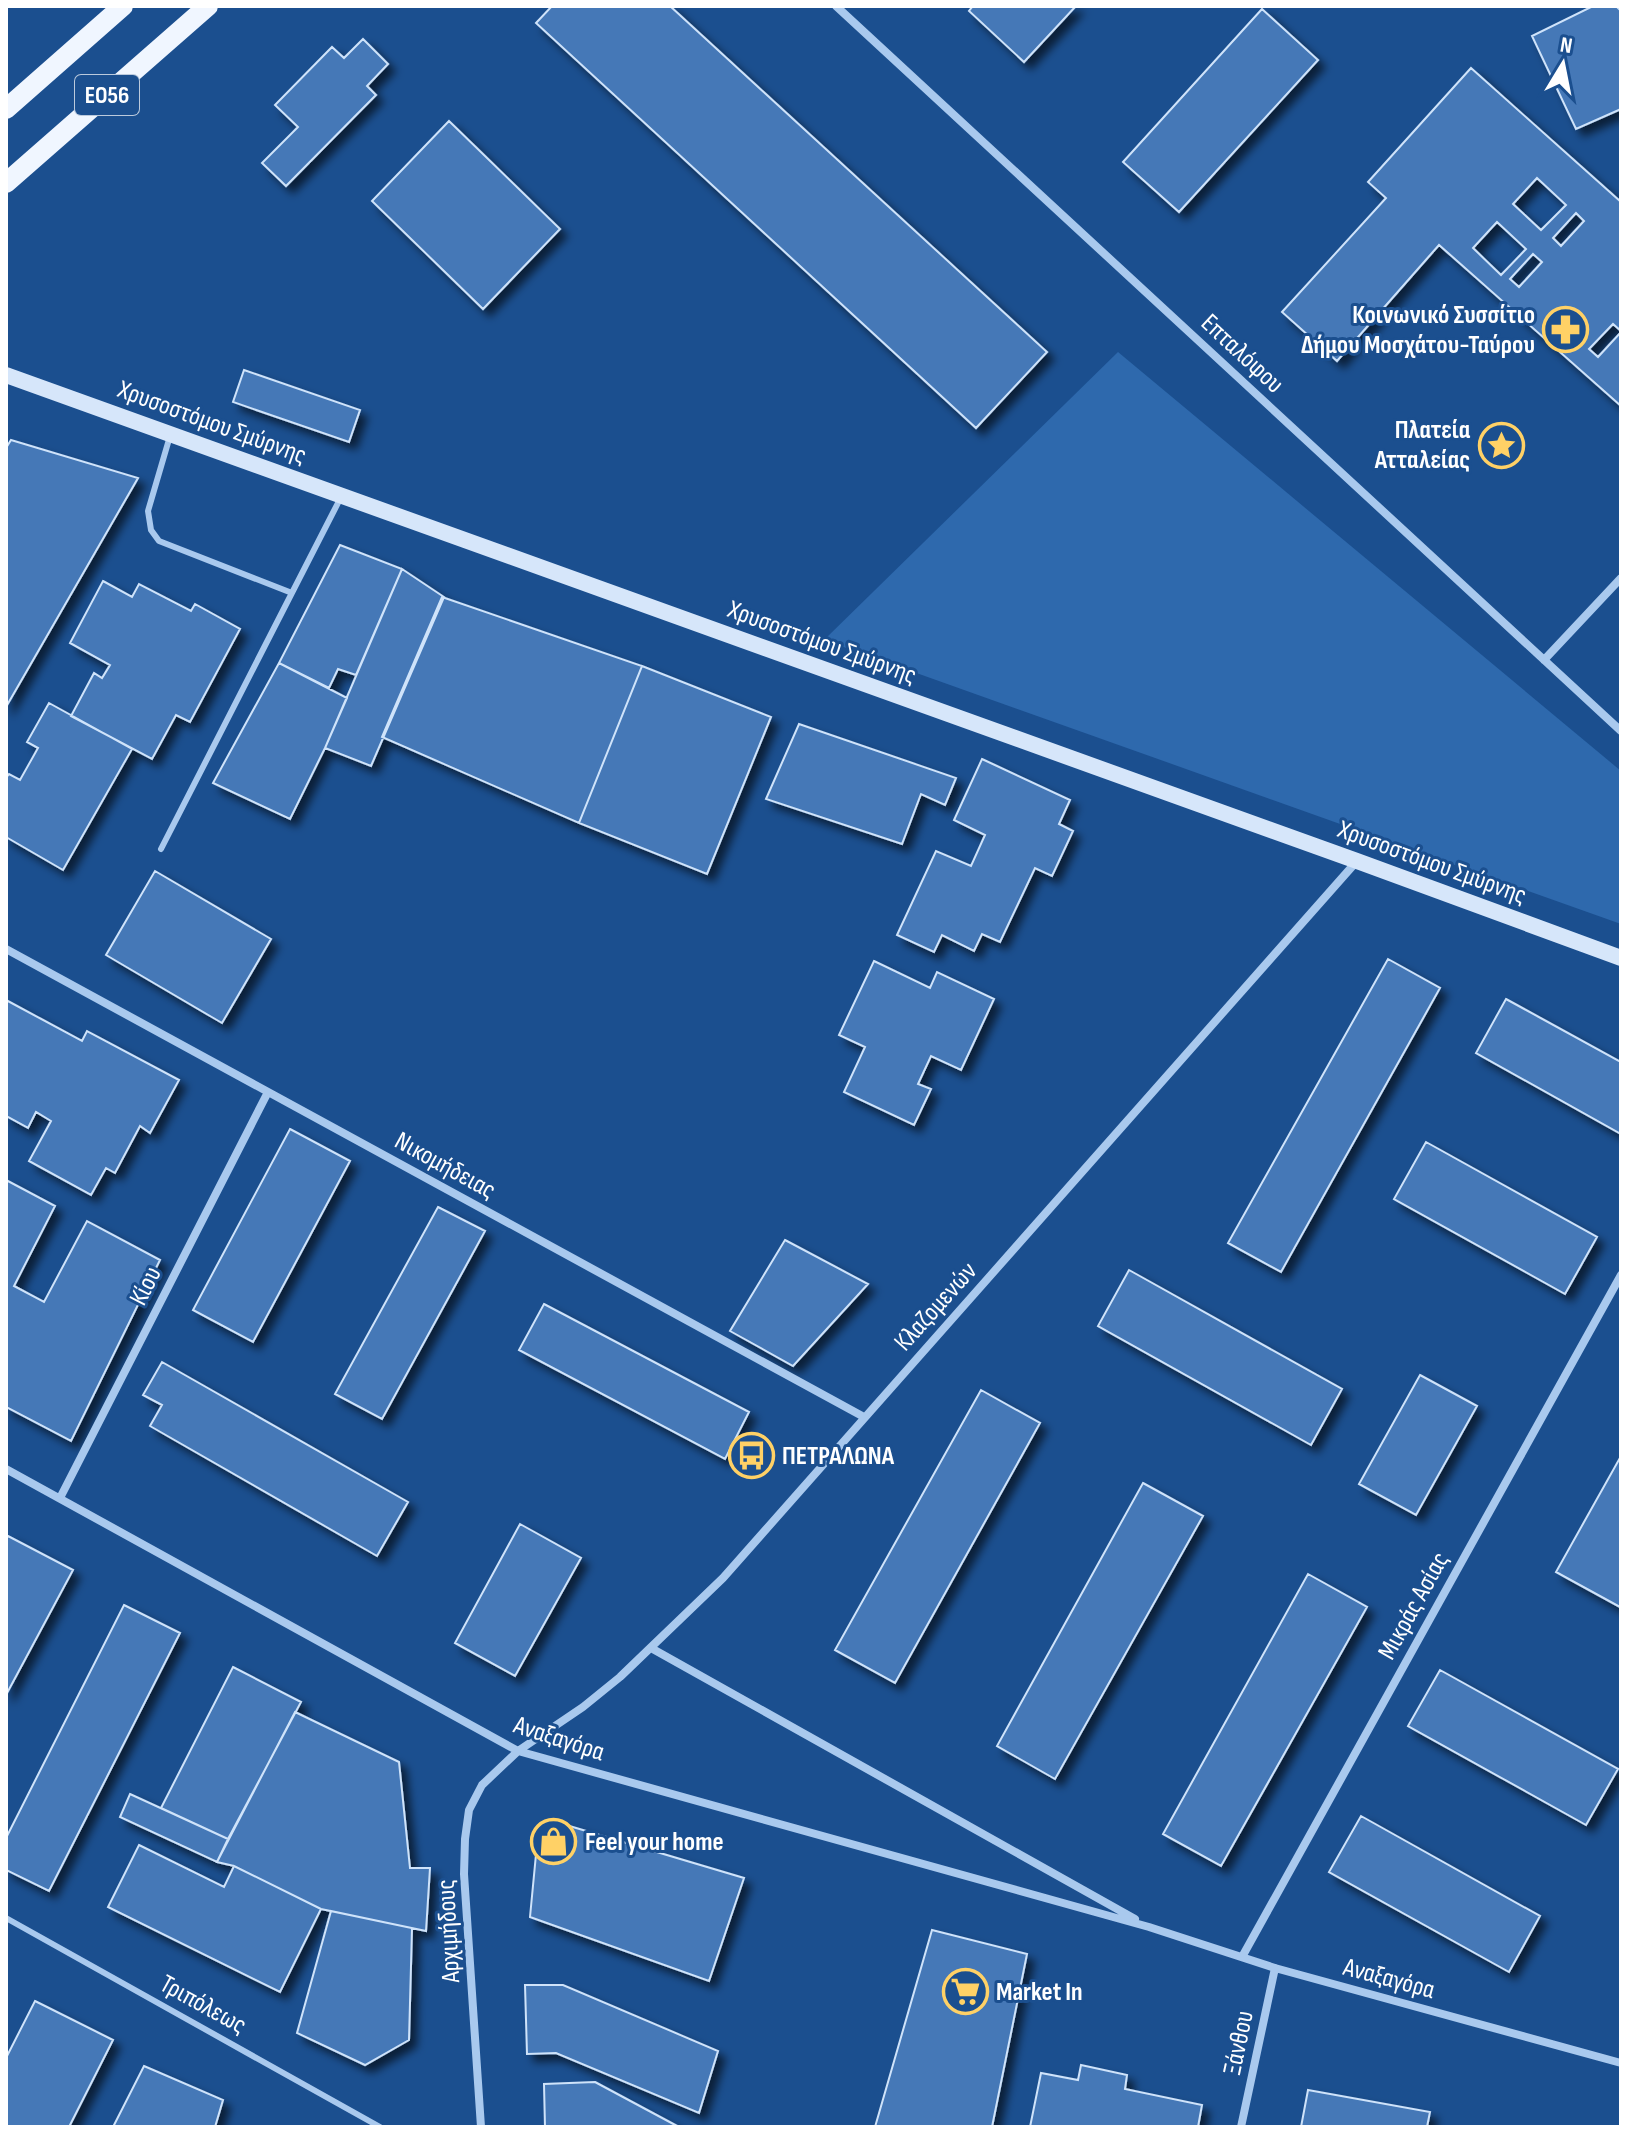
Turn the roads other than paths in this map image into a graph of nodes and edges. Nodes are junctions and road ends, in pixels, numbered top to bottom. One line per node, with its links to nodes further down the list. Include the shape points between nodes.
1 (123, 6): 4 (main road, ΕΟ56)
2 (208, 6): 5 (main road, ΕΟ56)
3 (836, 6): 11 (street, Επταλόφου)
4 (6, 109)
5 (6, 183)
6 (6, 375): 7 (street, Χρυσοστόμου Σμύρνης)
7 (171, 434): 8 (street, Χρυσοστόμου Σμύρνης); 10 (lane, via 148,511 159,541)
8 (341, 496): 10 (lane); 14 (street, Χρυσοστόμου Σμύρνης)
9 (1621, 578): 11 (street)
10 (292, 593): 13 (lane)
11 (1544, 660): 12 (street, Επταλόφου)
12 (1621, 731)
13 (161, 849)
14 (1357, 861): 16 (street, Χρυσοστόμου Σμύρνης); 19 (street, Κλαζομενών)
15 (6, 949): 17 (street, Νικομήδειας)
16 (1621, 958)
17 (268, 1092): 19 (street, Νικομήδειας); 21 (street, Κίου)
18 (1621, 1275): 26 (street, Μικράς Ασίας)
19 (864, 1417): 22 (street, Κλαζομενών, via 723,1578)
20 (6, 1469): 21 (street, Αναξαγόρα)
21 (60, 1498): 23 (street, Αναξαγόρα)
22 (651, 1648): 23 (street, Κλαζομενών, via 583,1707); 25 (street, Αναξαγόρα)
23 (518, 1751): 25 (street, Αναξαγόρα); 30 (street, Αρχιμήδους, via 482,1785 469,1810 465,1839)
24 (6, 1918): 29 (lane, Τριπόλεως)
25 (1149, 1927): 26 (street, Αναξαγόρα)
26 (1242, 1957): 27 (street, Αναξαγόρα)
27 (1275, 1968): 28 (street, Αναξαγόρα); 31 (street, Ξάνθου)
28 (1621, 2063)
29 (380, 2127)
30 (481, 2127)
31 (1241, 2127)

